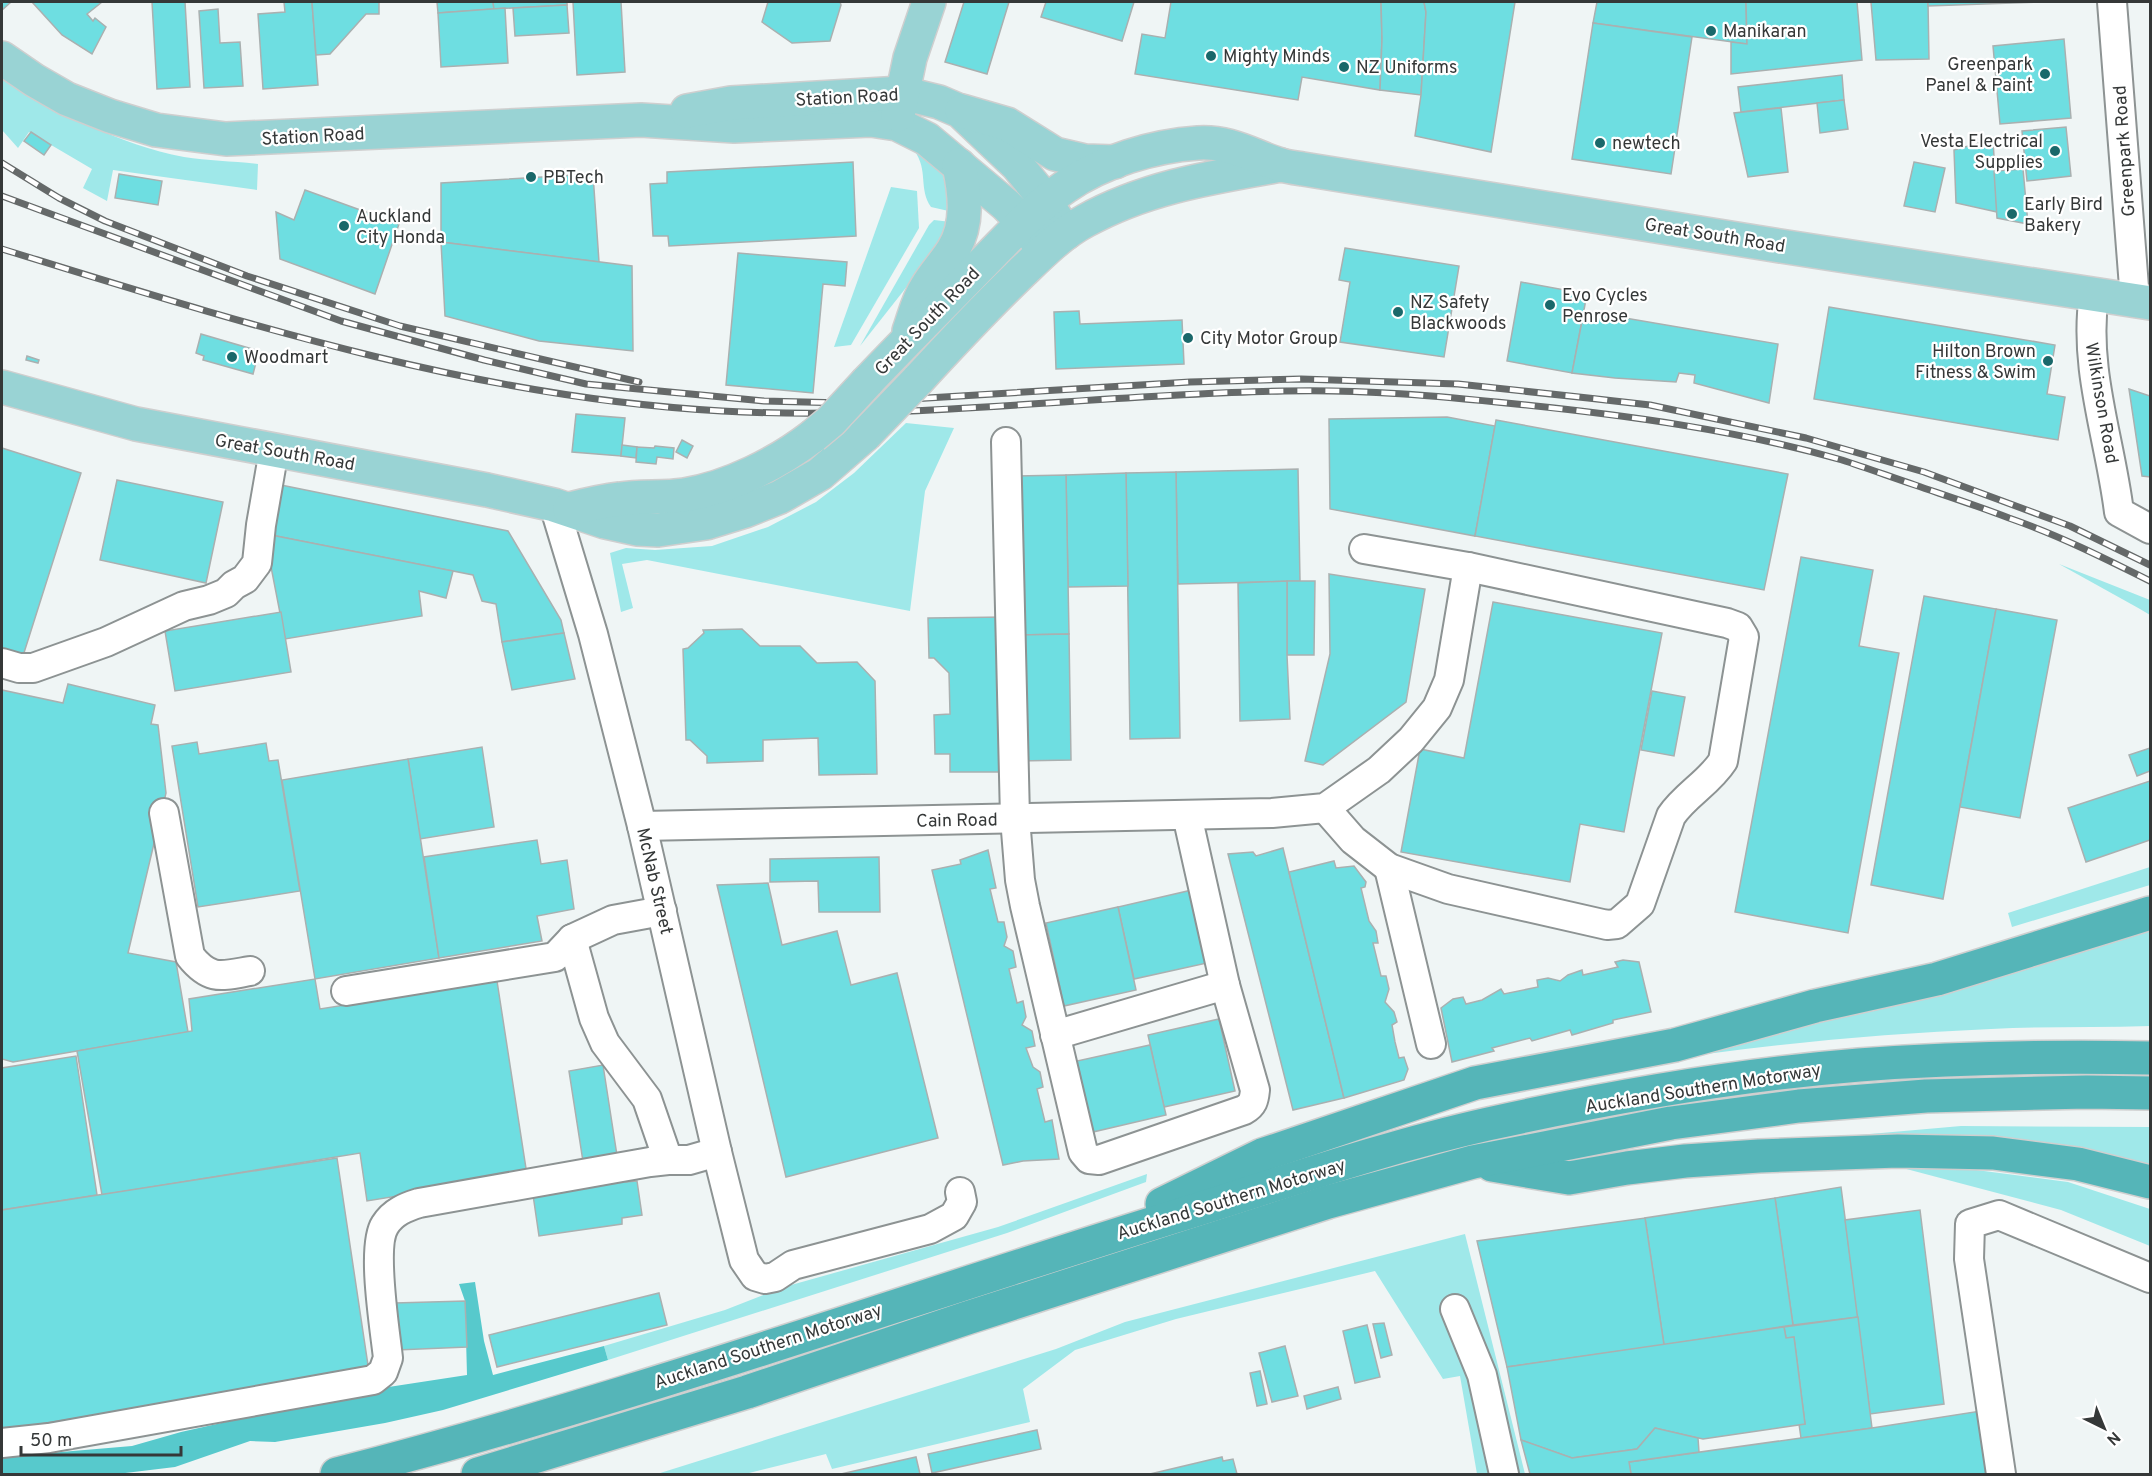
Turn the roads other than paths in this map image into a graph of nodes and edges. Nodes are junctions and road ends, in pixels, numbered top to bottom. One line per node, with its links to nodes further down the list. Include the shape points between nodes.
1 (929, 2): 4 (main road, via 910,58)
2 (2112, 2): 12 (street, Greenpark Road)
3 (2, 58): 4 (main road, Station Road, via 67,99 110,116 156,130 226,139 641,120 734,126 871,120)
4 (899, 108): 5 (main road, Station Road, via 920,96); 7 (main road, Station Road, via 927,139)
5 (960, 111): 6 (main road, via 1007,123 1054,154); 9 (main road, Station Road, via 1017,165)
6 (1116, 162): 8 (main road, Great South Road, via 1157,149 1199,143 1229,145); 9 (main road, Great South Road, via 1066,186)
7 (959, 165): 9 (main road, Station Road); 13 (main road, via 965,208 963,227 954,248 925,288)
8 (1281, 165): 10 (main road, Great South Road, via 1163,188 1104,211); 11 (main road, Great South Road)
9 (1035, 212): 10 (main road, Station Road); 13 (main road, Great South Road)
10 (1055, 242): 17 (main road, Great South Road, bridge, via 986,307 865,435 820,474 795,489 745,512 706,524 658,530 624,528)
11 (2094, 295): 12 (main road, Great South Road); 18 (street, Wilkinson Road, via 2090,335 2093,366 2119,512)
12 (2143, 302)
13 (904, 344): 17 (main road, Great South Road, bridge, via 831,421 776,462 687,494)
14 (2, 387): 16 (main road, Great South Road, via 136,424)
15 (1006, 442): 25 (street)
16 (264, 449): 17 (main road, Great South Road); 21 (street, via 257,563 245,579 226,593 184,606 106,642 33,668)
17 (562, 507): 26 (street, McNab Street)
18 (2151, 529)
19 (1364, 549): 20 (street)
20 (1468, 567): 22 (street, via 1449,680 1437,708 1379,770); 27 (street, via 1738,627 1744,637 1723,761 1671,816 1640,904 1617,924 1607,925 1448,889)
21 (2, 663)
22 (1325, 808): 24 (street, Cain Road); 27 (street, via 1353,840)
23 (164, 813): 32 (street, via 190,956 202,971 222,975)
24 (1187, 814): 25 (street, Cain Road); 33 (street)
25 (1015, 818): 26 (street, Cain Road); 36 (street, via 1020,880)
26 (642, 826): 29 (street, McNab Street)
27 (1389, 868): 37 (street)
28 (2151, 893): 35 (highway, via 1930,963)
29 (662, 911): 31 (street, via 613,920); 40 (street, McNab Street)
30 (2151, 913): 35 (highway, via 1937,979)
31 (572, 939): 34 (street, via 555,957); 41 (street, via 594,1018 605,1043 646,1099)
32 (249, 971)
33 (1225, 985): 36 (street); 36 (street, via 1255,1090 1253,1102 1244,1110 1099,1160 1089,1159 1083,1152)
34 (346, 991)
35 (1815, 1006): 45 (highway, via 1675,1045 1475,1083 1262,1155)
36 (1055, 1035)
37 (1431, 1044)
38 (2151, 1058): 45 (highway, Auckland Southern Motorway, via 1972,1059 1855,1066 1622,1097 1485,1125 1377,1154)
39 (2151, 1093): 42 (highway, Auckland Southern Motorway, via 1926,1095 1798,1106 1671,1123)
40 (717, 1152): 41 (street, via 689,1160); 44 (street, McNab Street, via 744,1260 755,1276 765,1279 793,1265 930,1229 954,1216 963,1202)
41 (668, 1160): 48 (street, via 402,1209 385,1225 380,1239 388,1358 383,1372 373,1380)
42 (1473, 1162): 43 (highway, via 1569,1178 1685,1161 1759,1156 1898,1151 1993,1153 2078,1164); 50 (highway, Auckland Southern Motorway, via 1328,1202 747,1392)
43 (2151, 1182)
44 (960, 1192)
45 (1071, 1249): 49 (highway, Auckland Southern Motorway, via 569,1410)
46 (2151, 1278): 52 (street, via 1999,1215 1970,1224 1969,1259)
47 (1455, 1309): 51 (street, via 1482,1375)
48 (2, 1443)
49 (337, 1474)
50 (478, 1474)
51 (1504, 1474)
52 (2001, 1474)

